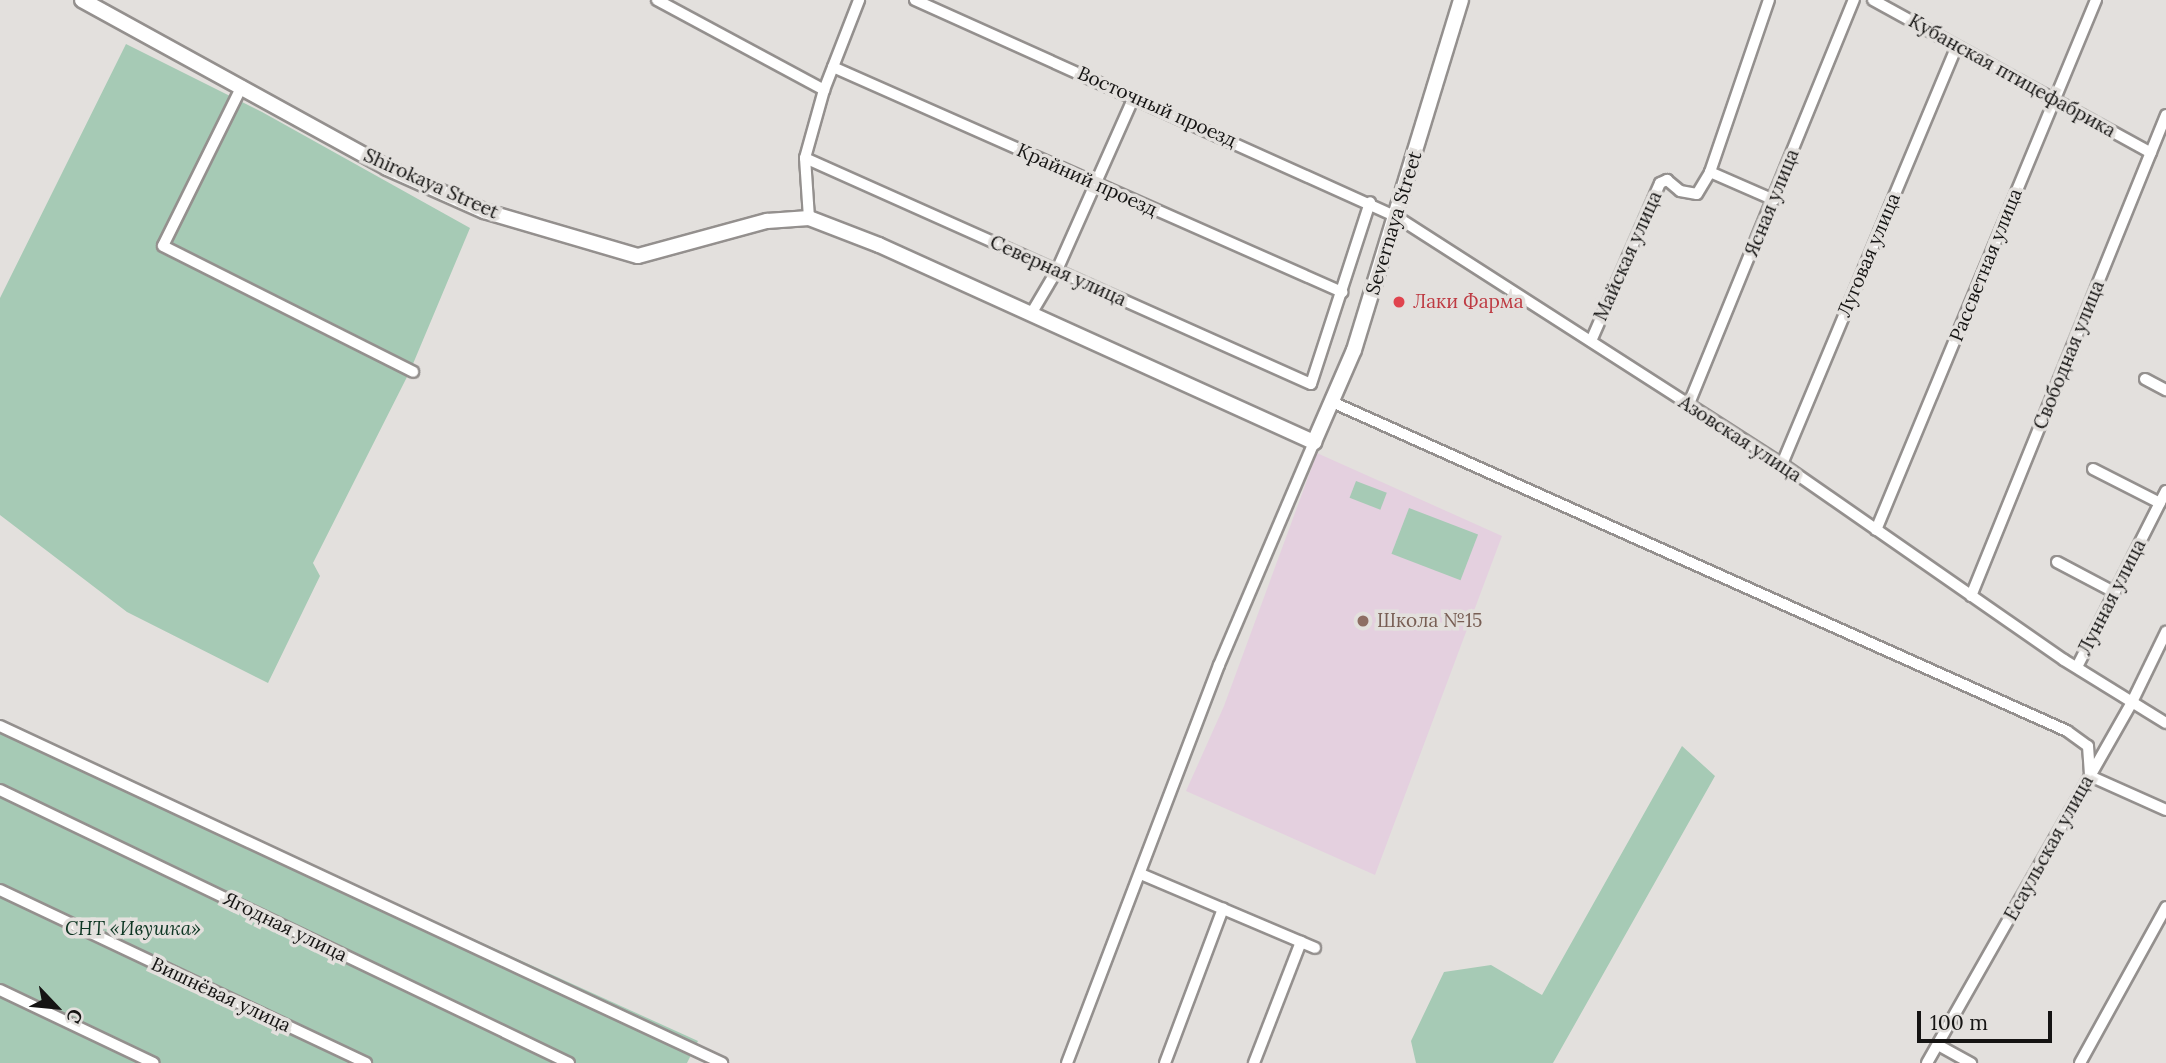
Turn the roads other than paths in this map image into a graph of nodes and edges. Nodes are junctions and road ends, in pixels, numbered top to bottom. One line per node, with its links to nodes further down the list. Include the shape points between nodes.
1 (82, 0): 12 (street, Shirokaya Street)
2 (657, 0): 13 (street)
3 (859, 0): 11 (street)
4 (915, 0): 14 (street, Восточный проезд)
5 (1461, 0): 24 (street, Severnaya Street)
6 (1769, 0): 20 (street)
7 (1854, 0): 22 (street, Ясная улица)
8 (1873, 0): 10 (street, Кубанская птицефабрика)
9 (2096, 0): 15 (street, Рассветная улица)
10 (1957, 46): 15 (street, Кубанская птицефабрика); 36 (street, Луговая улица)
11 (833, 67): 13 (street); 21 (street, Крайний проезд)
12 (242, 86): 25 (street, Shirokaya Street, via 387,169 484,211 623,254 659,253 768,221); 30 (street, via 163,246)
13 (824, 90): 19 (street)
14 (1134, 97): 21 (street); 23 (street, Восточный проезд)
15 (2053, 99): 17 (street, Кубанская птицефабрика); 40 (street, Рассветная улица)
16 (2166, 115): 17 (street, Свободная улица)
17 (2153, 148): 18 (street, Кубанская птицефабрика); 43 (street, Свободная улица)
18 (2166, 150)
19 (805, 158): 25 (street); 26 (street, Северная улица)
20 (1710, 172): 22 (street); 29 (street, Майская улица, via 1697,194 1680,191 1667,180 1657,188)
21 (1096, 183): 26 (street); 27 (street, Крайний проезд)
22 (1774, 200): 34 (street, Ясная улица)
23 (1370, 202): 24 (street, Восточный проезд); 27 (street)
24 (1397, 217): 29 (street, Азовская улица); 33 (street, Severnaya Street, via 1354,350)
25 (808, 218): 28 (street)
26 (1057, 270): 27 (street, Северная улица, via 1311,384); 28 (street)
27 (1342, 292)
28 (1031, 314): 35 (street)
29 (1591, 341): 34 (street, Азовская улица)
30 (413, 372)
31 (2145, 379): 32 (street)
32 (2166, 390)
33 (1332, 402): 35 (street, Severnaya Street); 49 (street, via 2067,731 2088,746)
34 (1688, 405): 36 (street, Азовская улица)
35 (1314, 442): 52 (street, via 1169,789)
36 (1782, 464): 40 (street, Азовская улица)
37 (2093, 469): 39 (street)
38 (2166, 491): 39 (street, Лунная улица)
39 (2160, 503): 42 (street, Лунная улица)
40 (1877, 530): 43 (street, Азовская улица)
41 (2057, 562): 42 (street)
42 (2114, 592): 45 (street, Лунная улица)
43 (1971, 596): 45 (street, Азовская улица)
44 (2166, 632): 46 (street, Есаульская улица)
45 (2078, 665): 46 (street, Азовская улица)
46 (2133, 700): 47 (street, Азовская улица); 49 (street, Есаульская улица)
47 (2166, 723)
48 (0, 726): 63 (street)
49 (2090, 776): 51 (street); 59 (street, Есаульская улица)
50 (0, 790): 62 (street, Ягодная улица)
51 (2166, 810)
52 (1141, 873): 55 (street); 64 (street)
53 (0, 890): 61 (street, Вишнёвая улица)
54 (2166, 906): 69 (street)
55 (1223, 909): 56 (street); 65 (street)
56 (1301, 942): 57 (street); 66 (street)
57 (1315, 948)
58 (0, 990): 60 (street)
59 (1938, 1045): 67 (street, Есаульская улица); 68 (street)
60 (154, 1063)
61 (366, 1063)
62 (569, 1063)
63 (722, 1063)
64 (1067, 1063)
65 (1165, 1063)
66 (1254, 1063)
67 (1927, 1063)
68 (1971, 1063)
69 (2080, 1063)

